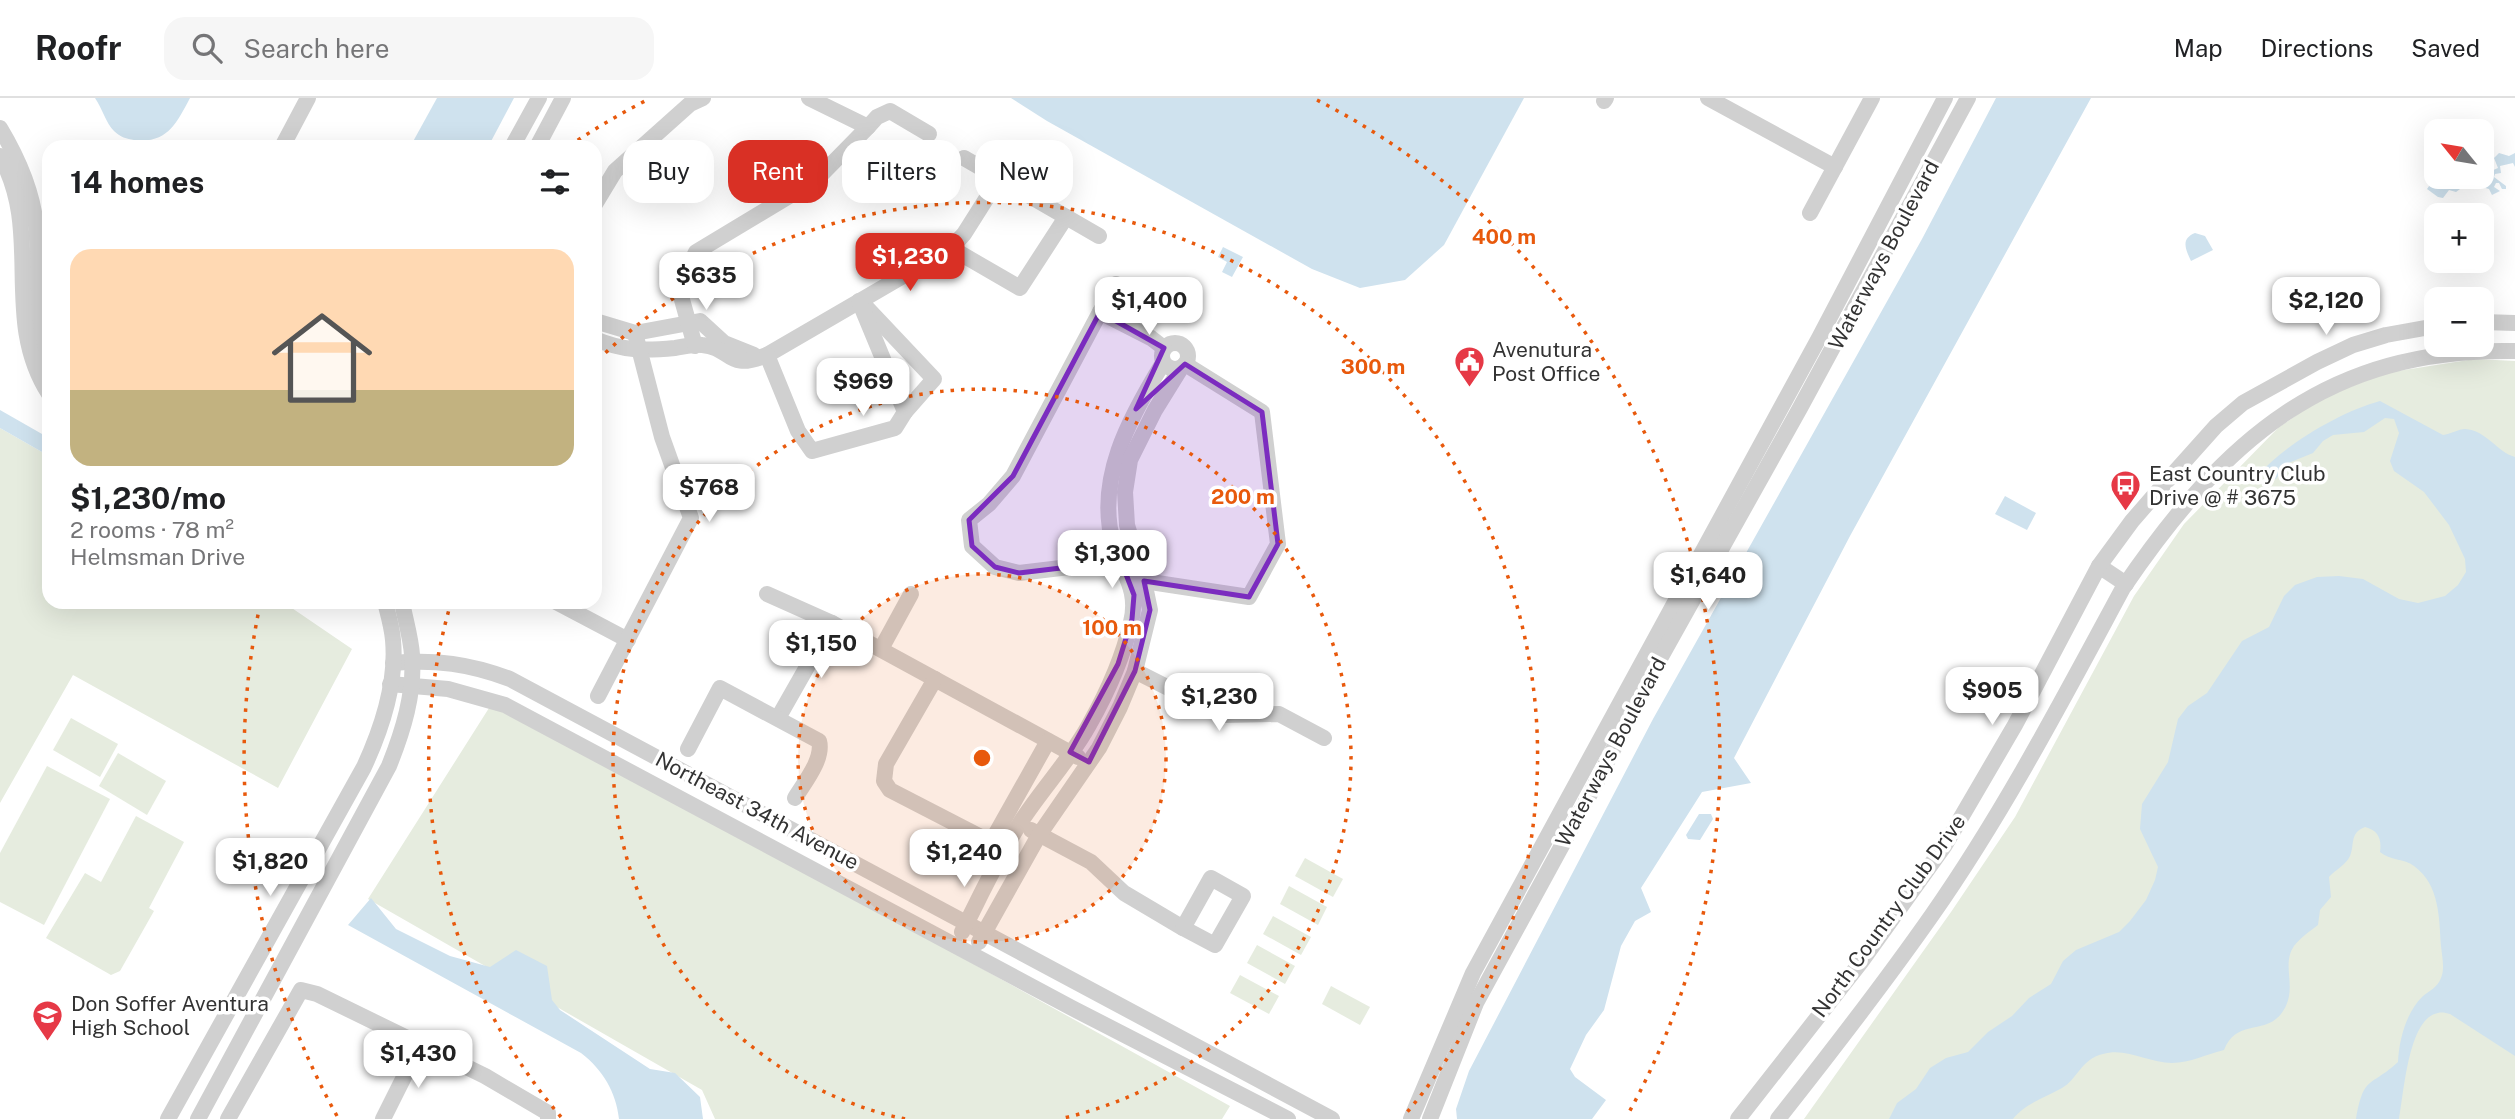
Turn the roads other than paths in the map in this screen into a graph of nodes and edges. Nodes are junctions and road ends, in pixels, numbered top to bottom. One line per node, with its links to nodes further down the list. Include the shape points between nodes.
1 (308, 98): 14 (street)
2 (539, 98): 15 (street)
3 (562, 98): 16 (street)
4 (703, 98): 21 (street, via 690,104 615,171)
5 (809, 98): 11 (street)
6 (1708, 98): 10 (street)
7 (1872, 98): 20 (street)
8 (1945, 98): 95 (street, Waterways Boulevard, via 1473,973)
9 (1968, 98): 96 (street, Waterways Boulevard, via 1476,1003)
10 (1729, 103): 20 (street)
11 (868, 127): 13 (street, via 890,111); 34 (street, via 816,180 696,252 679,289)
12 (0, 128): 27 (street, via 30,194 36,226)
13 (929, 134)
14 (286, 140)
15 (516, 140)
16 (541, 140)
17 (0, 156): 27 (street, via 9,171)
18 (964, 158): 19 (street)
19 (975, 164)
20 (1835, 167): 24 (street)
21 (602, 192)
22 (984, 203): 28 (street)
23 (1043, 203): 25 (street)
24 (1810, 213)
25 (1066, 217): 26 (street); 28 (street, via 1020,288)
26 (1099, 236)
27 (30, 246): 39 (street); 48 (street, via 22,291 26,334)
28 (951, 248): 30 (street)
29 (1116, 284): 31 (street)
30 (859, 300): 44 (street); 51 (street); 51 (street, via 933,379)
31 (1100, 313): 45 (street, via 1151,338); 53 (street, via 1013,476 969,520 972,546 995,567 1019,573 1111,562)
32 (2494, 322): 35 (street)
33 (602, 323): 37 (street)
34 (690, 323): 37 (street); 41 (street); 44 (street, via 699,321 724,343 751,355)
35 (2515, 323)
36 (2424, 328): 38 (street, North Country Club Drive)
37 (635, 333): 42 (street)
38 (2386, 335): 46 (street); 49 (street, North Country Club Drive, via 2353,345)
39 (42, 338)
40 (602, 341): 42 (street)
41 (698, 345): 42 (street); 44 (street, via 749,362)
42 (640, 350): 62 (street, via 662,437 691,518)
43 (2515, 351): 46 (street, North Country Club Drive, via 2439,355)
44 (767, 355): 51 (street, via 798,430 812,451 895,428)
45 (1163, 355): 47 (street, via 1171,369); 47 (street, via 1173,342 1183,345 1188,354); 53 (street, via 1121,440 1109,481 1114,545)
46 (2395, 363): 50 (street, North Country Club Drive, via 2349,379)
47 (1183, 366): 54 (street, via 1130,460 1125,492 1127,525); 54 (street, via 1262,412 1278,544 1249,597)
48 (42, 381)
49 (2281, 382): 50 (street); 52 (street, North Country Club Drive, via 2243,403 2216,426 2132,521)
50 (2292, 408): 55 (street, North Country Club Drive, via 2254,434 2190,497)
51 (905, 412)
52 (2099, 566): 55 (street); 74 (street, North Country Club Drive)
53 (1124, 569): 54 (street); 76 (street, via 1133,594 1132,620 1118,664 1089,726)
54 (1144, 581): 66 (street, via 1150,610)
55 (2126, 584): 77 (street, North Country Club Drive)
56 (767, 594): 61 (street)
57 (911, 594): 63 (street)
58 (387, 609): 65 (street)
59 (403, 609): 64 (street)
60 (569, 609): 62 (street)
61 (832, 623): 63 (street); 71 (street)
62 (628, 640): 70 (street)
63 (881, 649): 67 (street)
64 (412, 657): 65 (street, Northeast 34th Avenue); 69 (street); 82 (street, Northeast 34th Avenue, via 510,679)
65 (393, 663): 68 (street)
66 (1135, 671): 72 (street, via 1222,715 1279,713); 78 (street)
67 (935, 679): 73 (street); 73 (street, via 886,764 884,781 890,790 993,839)
68 (390, 684): 69 (street, Northeast 34th Avenue); 89 (street, via 379,732 364,767)
69 (410, 688): 85 (street, Northeast 34th Avenue, via 448,689 505,705); 90 (street, via 404,726 389,766)
70 (598, 696)
71 (778, 718): 75 (street, via 720,688); 79 (street, via 819,741 821,748)
72 (1324, 738)
73 (1048, 741): 76 (street)
74 (2003, 745): 77 (street); 97 (street, North Country Club Drive, via 1945,845 1861,962)
75 (688, 749)
76 (1070, 752): 78 (street); 80 (street)
77 (2028, 759): 98 (street, North Country Club Drive, via 1933,914 1873,1000)
78 (1089, 762): 81 (street)
79 (794, 798)
80 (1020, 822): 81 (street); 82 (street)
81 (1039, 835): 83 (street, via 1091,862 1124,893); 84 (street)
82 (966, 924): 84 (street, Northeast 34th Avenue); 85 (street)
83 (1183, 928)
84 (984, 933): 86 (street); 94 (street, Northeast 34th Avenue)
85 (956, 944): 86 (street, Northeast 34th Avenue)
86 (973, 954): 93 (street, Northeast 34th Avenue)
87 (420, 1045): 88 (street, via 485,1076); 91 (street, via 301,990); 92 (street)
88 (548, 1116)
89 (168, 1119)
90 (198, 1119)
91 (228, 1119)
92 (383, 1119)
93 (1288, 1119)
94 (1332, 1119)
95 (1411, 1119)
96 (1430, 1119)
97 (1738, 1119)
98 (1778, 1119)

